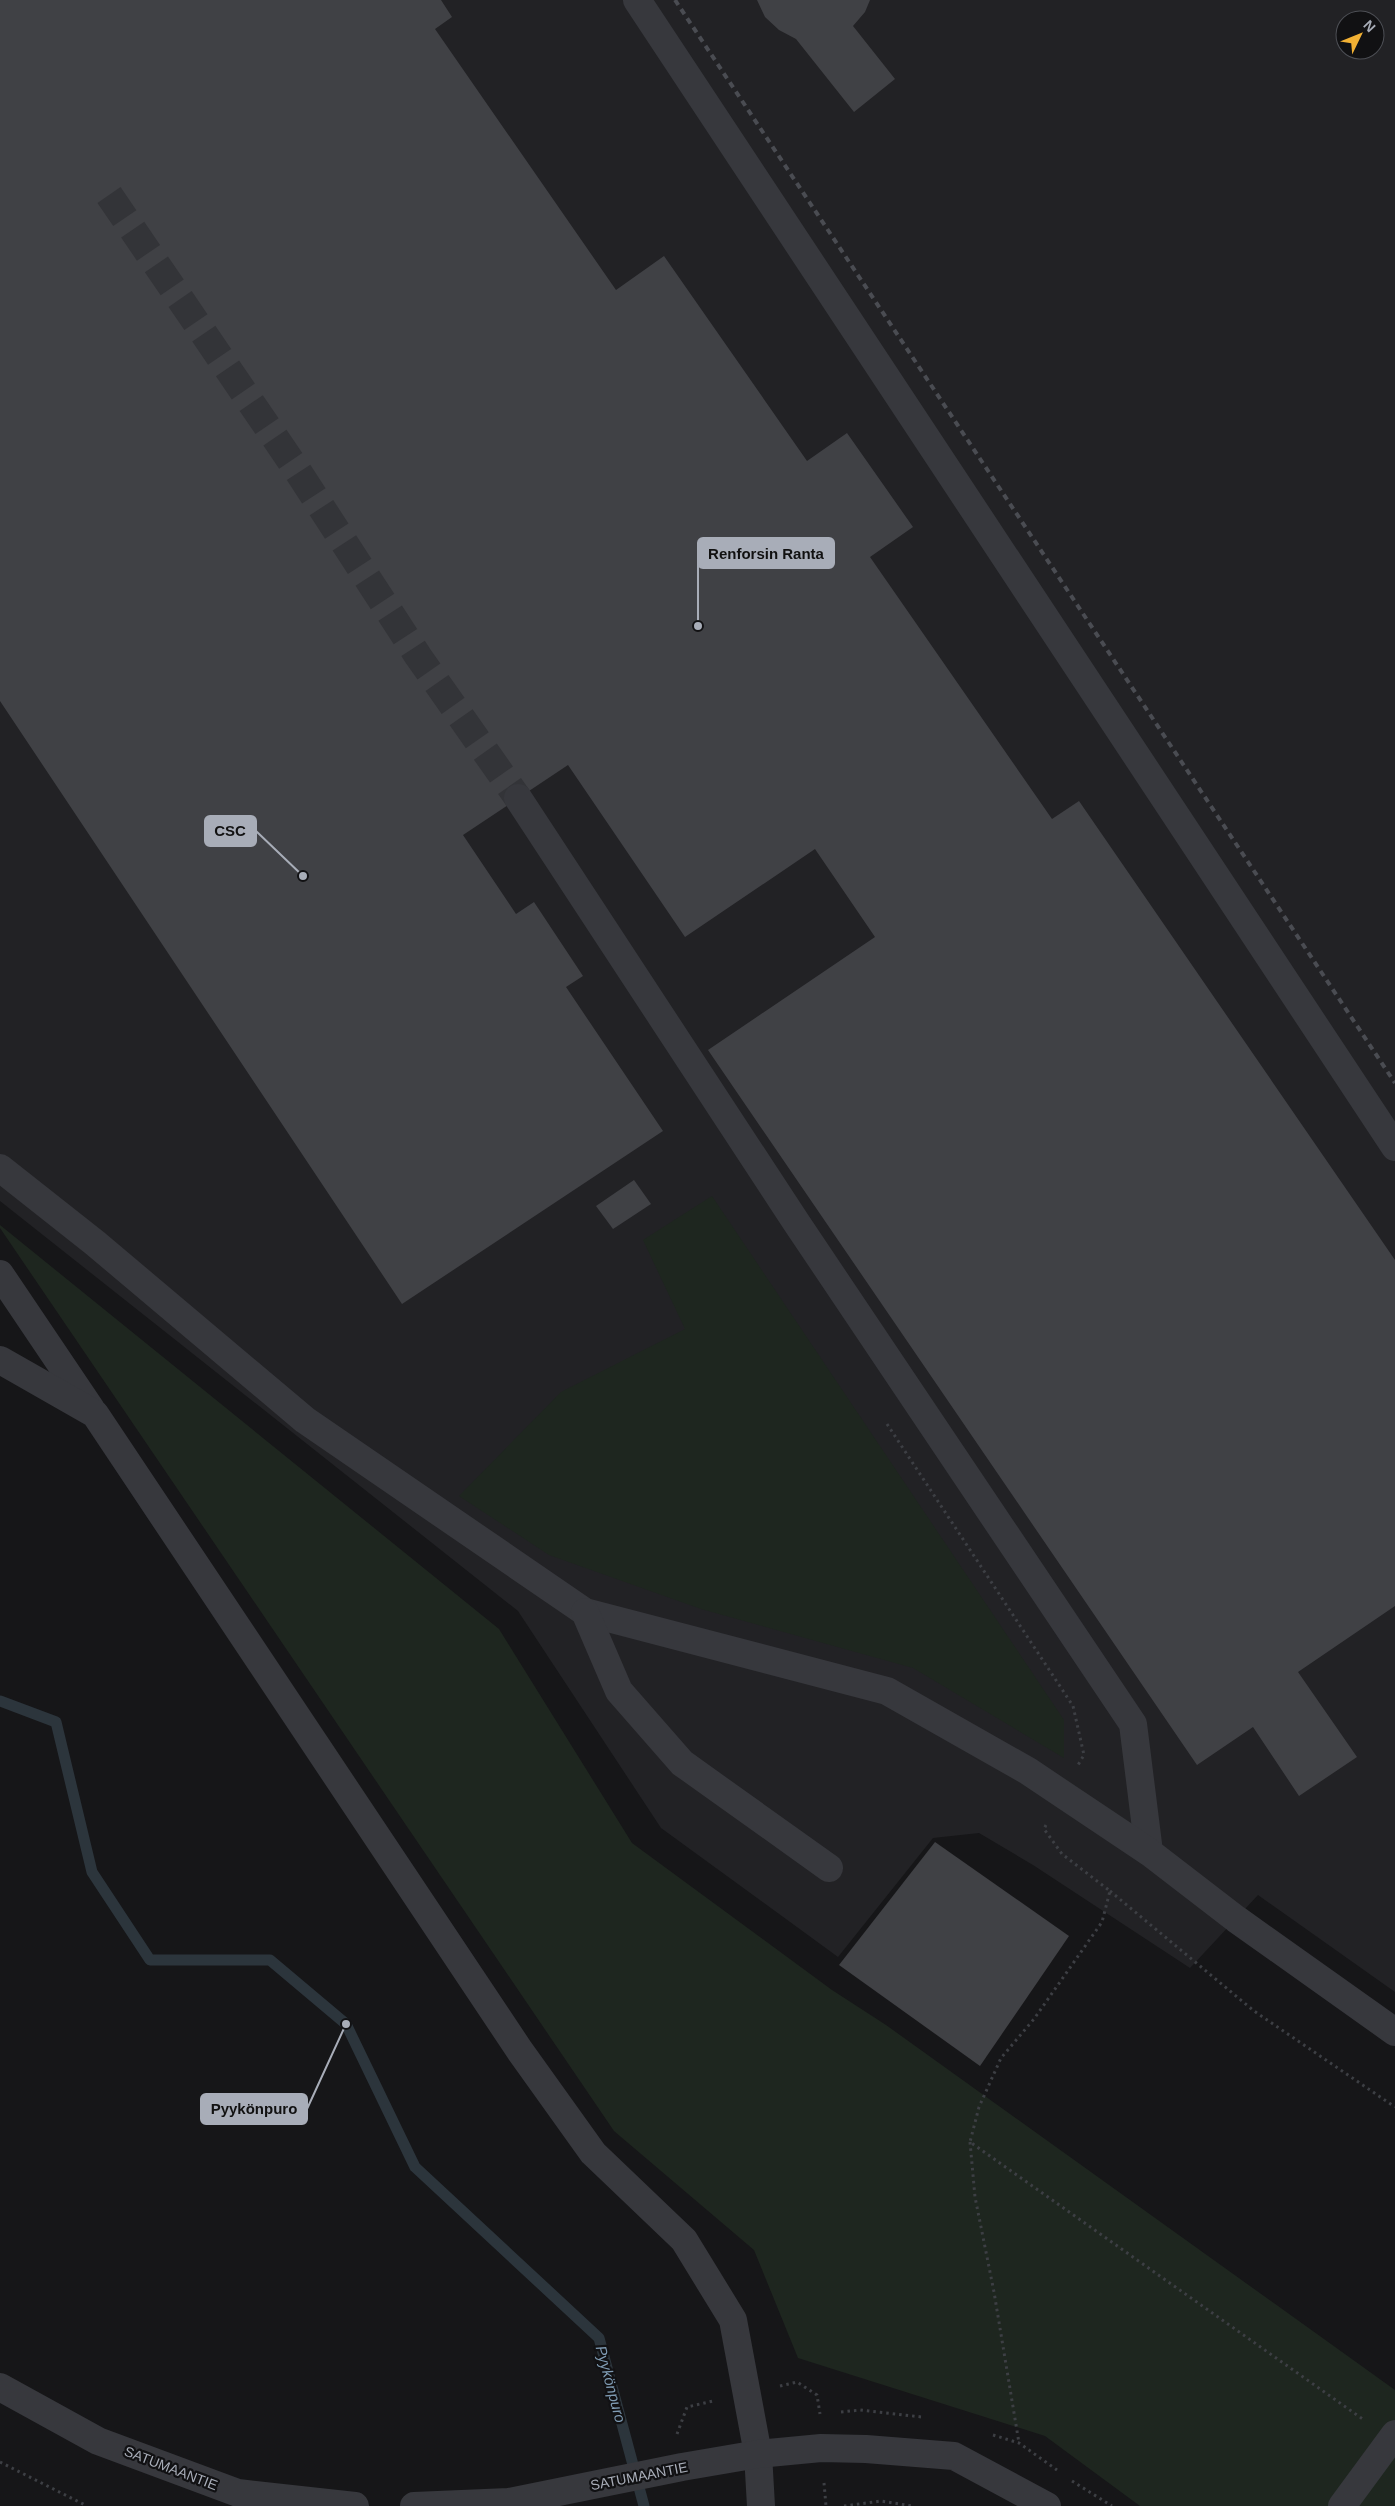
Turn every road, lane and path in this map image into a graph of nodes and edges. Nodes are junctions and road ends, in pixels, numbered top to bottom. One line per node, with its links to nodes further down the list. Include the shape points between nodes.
1 (637, 0): 3 (street)
2 (518, 798): 9 (street, via 791,1214 1133,1724)
3 (1395, 1147)
4 (0, 1168): 8 (street, via 95,1243 305,1420)
5 (0, 1274): 7 (street)
6 (0, 1360): 7 (street)
7 (95, 1414): 18 (street, via 520,2051 592,2152 684,2240 733,2320)
8 (585, 1612): 9 (street, via 886,1691 1028,1771); 10 (street, via 619,1691 682,1763)
9 (1149, 1852): 12 (street, via 1236,1919)
10 (829, 1868)
11 (1110, 1891): 13 (path, via 1254,2011)
12 (1395, 2032)
13 (1395, 2107)
14 (970, 2142): 17 (path, via 975,2197)
15 (0, 2387): 21 (street, SATUMAANTIE, via 98,2441 238,2493)
16 (1395, 2434): 27 (street)
17 (1019, 2443)
18 (758, 2454): 22 (street, SATUMAANTIE, via 509,2502); 23 (street); 26 (street, SATUMAANTIE, via 821,2448 954,2456)
19 (0, 2462): 20 (path)
20 (87, 2506)
21 (355, 2506)
22 (414, 2506)
23 (760, 2506)
24 (844, 2506): 25 (path, via 881,2501)
25 (912, 2506)
26 (1047, 2506)
27 (1342, 2506)

